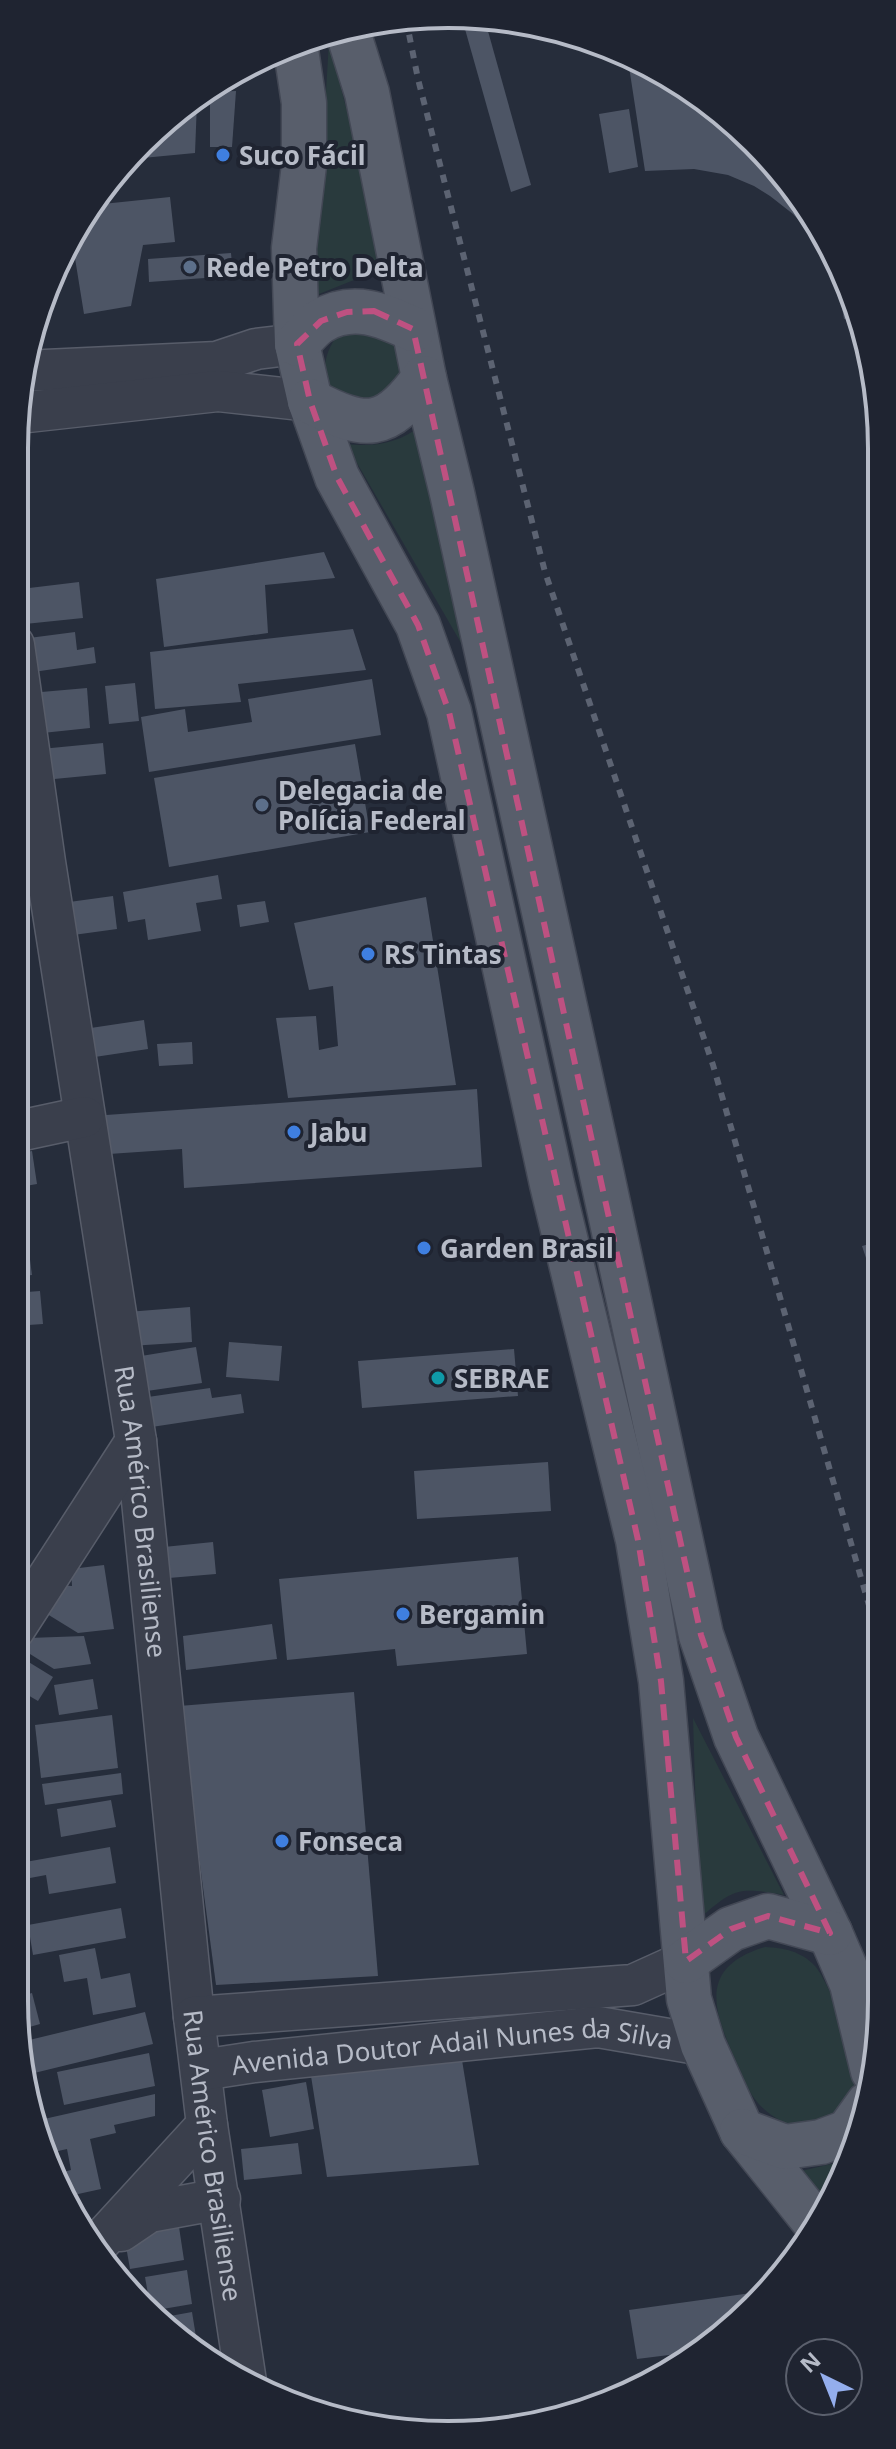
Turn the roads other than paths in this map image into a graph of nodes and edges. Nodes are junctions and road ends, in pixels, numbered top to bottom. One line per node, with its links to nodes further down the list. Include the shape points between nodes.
1 (350, 39): 3 (main road, via 367,93)
2 (297, 56): 4 (main road, via 304,103 304,165 294,248)
3 (413, 329): 4 (main road, via 374,311 347,312 321,321); 6 (main road)
4 (297, 344): 5 (street, via 256,349 217,362); 7 (main road)
5 (35, 370)
6 (424, 378): 7 (main road, via 407,401 383,419 342,418); 14 (main road, via 701,1635 736,1737)
7 (310, 401): 8 (street, via 218,391); 15 (main road, via 337,477 418,625 449,712 552,1184 638,1540 661,1681)
8 (30, 412)
9 (29, 860): 10 (street, Rua Américo Brasiliense)
10 (84, 1117): 11 (street); 12 (street, Rua Américo Brasiliense)
11 (28, 1129)
12 (136, 1441): 13 (street); 17 (street, Rua Américo Brasiliense)
13 (28, 1608)
14 (830, 1933): 15 (main road, via 768,1916 731,1929); 18 (main road, via 852,1984)
15 (686, 1961): 16 (street, Avenida Doutor Adail Nunes da Silva, via 633,1985); 20 (main road, via 689,1999)
16 (426, 2002): 17 (street, Avenida Doutor Adail Nunes da Silva); 19 (street)
17 (194, 2017): 21 (street, Rua Américo Brasiliense)
18 (866, 2041)
19 (430, 2043): 20 (street, Avenida Doutor Adail Nunes da Silva, via 598,2027); 21 (street, Avenida Doutor Adail Nunes da Silva)
20 (703, 2045): 23 (main road)
21 (202, 2070): 22 (street, Rua Américo Brasiliense)
22 (207, 2125): 25 (street, Rua Américo Brasiliense); 27 (street)
23 (742, 2131): 24 (main road, via 785,2147); 26 (main road)
24 (847, 2132)
25 (220, 2199): 28 (street, via 149,2212); 29 (street, Rua Américo Brasiliense)
26 (809, 2215)
27 (103, 2240)
28 (104, 2242)
29 (244, 2368)

